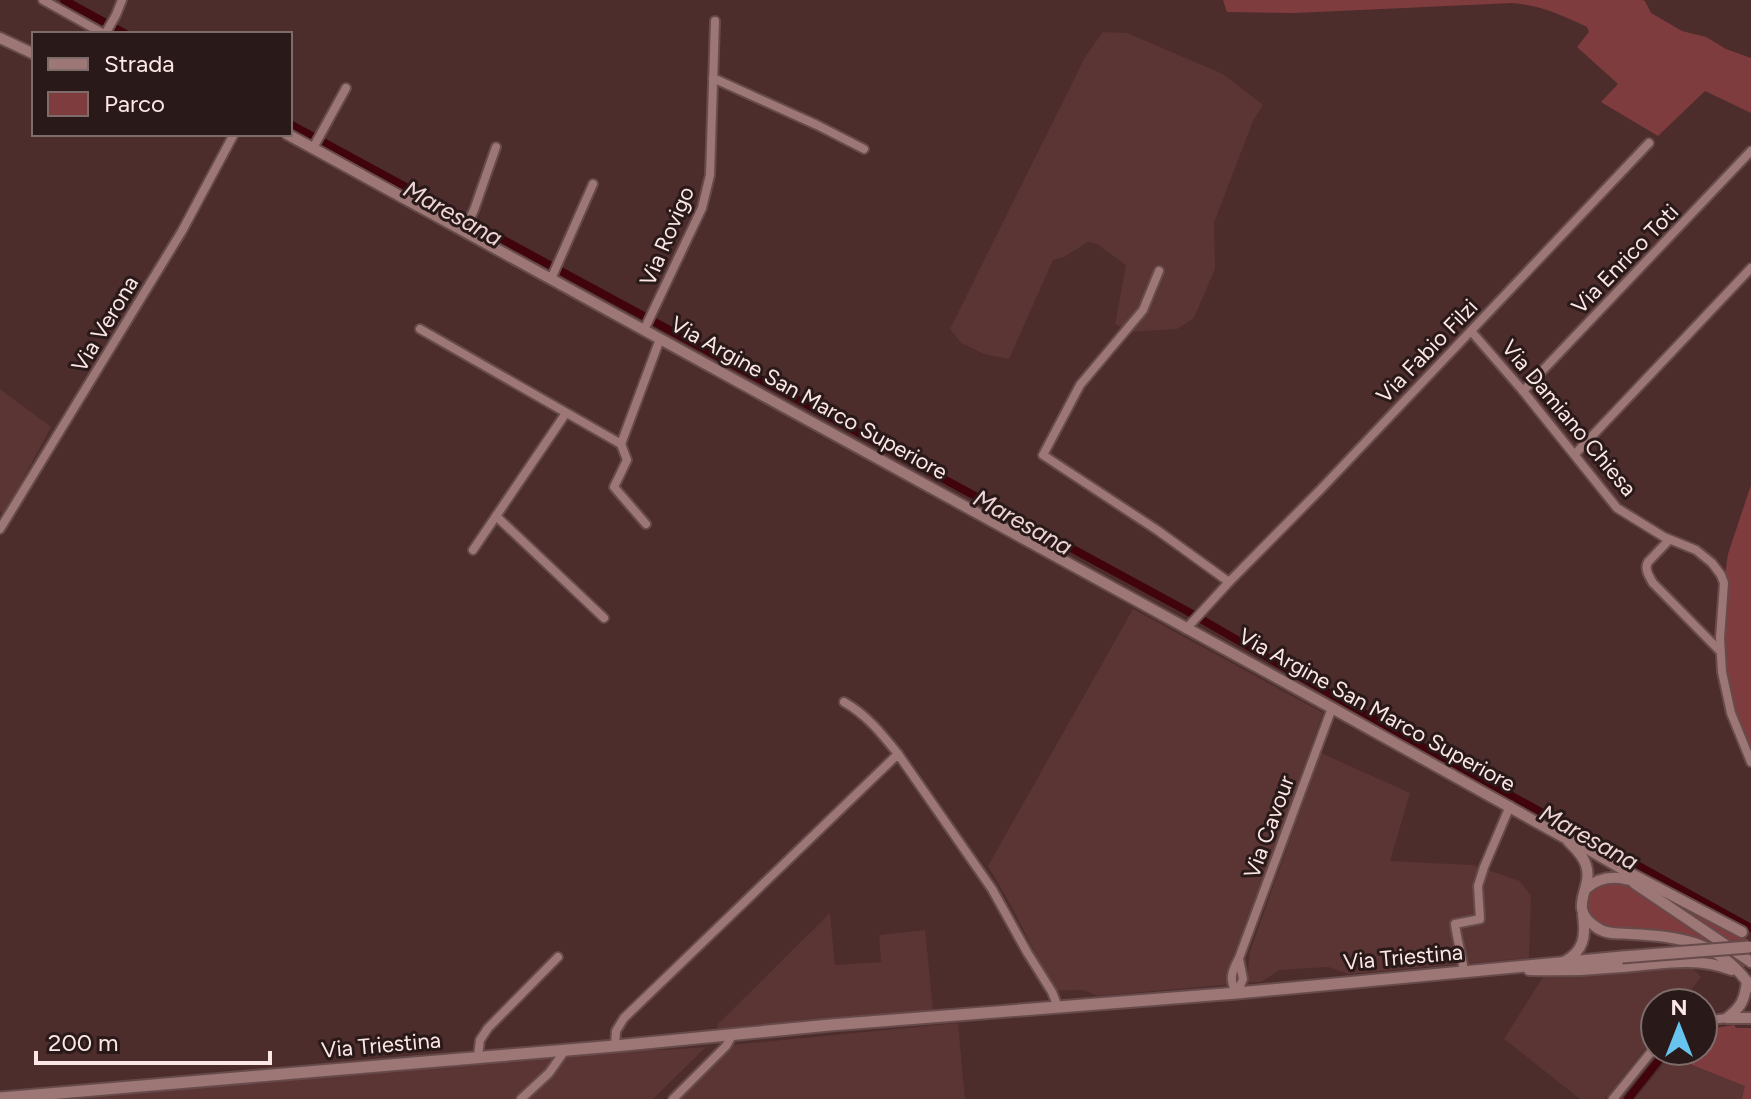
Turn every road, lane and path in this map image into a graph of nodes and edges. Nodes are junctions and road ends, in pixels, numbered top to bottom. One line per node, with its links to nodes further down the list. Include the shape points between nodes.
1 (43, 0): 4 (street)
2 (122, 0): 5 (street)
3 (715, 21): 8 (street, Via Rovigo)
4 (103, 32)
5 (106, 32)
6 (0, 38): 7 (street)
7 (32, 53)
8 (713, 78): 15 (street); 22 (street, Via Rovigo, via 710,175 702,208)
9 (346, 88): 13 (street)
10 (233, 136): 32 (street, Via Verona, via 182,231)
11 (292, 136): 13 (street, Via Argine San Marco Superiore)
12 (1649, 143): 24 (street, Via Fabio Filzi)
13 (314, 146): 18 (street, Via Argine San Marco Superiore)
14 (496, 147): 18 (street)
15 (864, 149)
16 (1751, 151): 26 (street, Via Enrico Toti)
17 (593, 184): 21 (street)
18 (465, 229): 21 (street, Via Argine San Marco Superiore)
19 (1751, 268): 29 (street)
20 (1159, 271): 35 (street, via 1143,310 1080,385 1043,455)
21 (552, 277): 22 (street, Via Argine San Marco Superiore)
22 (646, 328): 25 (street, Via Argine San Marco Superiore)
23 (420, 329): 27 (street)
24 (1471, 331): 26 (street, Via Damiano Chiesa); 35 (street, Via Fabio Filzi)
25 (660, 339): 28 (street); 37 (street, Via Argine San Marco Superiore)
26 (1523, 391): 29 (street, Via Damiano Chiesa)
27 (566, 413): 28 (street); 30 (street)
28 (621, 444): 31 (street, via 627,460 614,487)
29 (1575, 454): 33 (street, Via Damiano Chiesa, via 1617,508)
30 (496, 516): 34 (street); 36 (street)
31 (646, 524)
32 (0, 529)
33 (1669, 540): 38 (street, Via Damiano Chiesa, via 1696,550 1721,575); 38 (street, via 1648,562 1647,573)
34 (473, 550)
35 (1229, 582): 37 (street, Via Fabio Filzi)
36 (604, 618)
37 (1188, 626): 40 (street, Via Argine San Marco Superiore)
38 (1720, 651): 42 (street, Via Damiano Chiesa, via 1731,713)
39 (844, 702): 41 (street, via 876,727)
40 (1332, 708): 43 (street, Via Argine San Marco Superiore); 56 (street, Via Cavour, via 1239,958 1243,979)
41 (898, 754): 57 (street, via 992,889); 62 (street, via 624,1018)
42 (1751, 762)
43 (1510, 806): 44 (street, Via Argine San Marco Superiore); 53 (street, via 1478,886 1480,919 1455,924)
44 (1563, 837): 45 (street, Via Argine San Marco Superiore); 46 (street, via 1586,864)
45 (1629, 878): 46 (street, via 1607,877); 48 (street); 51 (street)
46 (1585, 889): 47 (street)
47 (1583, 913): 50 (street, via 1582,944); 54 (street, via 1604,932 1676,937 1699,944)
48 (1748, 940): 50 (main road, Via Triestina, bridge)
49 (558, 957): 64 (street, via 488,1028)
50 (1563, 962): 52 (main road, Via Triestina)
51 (1751, 962)
52 (1499, 968): 53 (main road, Via Triestina); 54 (street, via 1566,972 1695,961)
53 (1464, 972): 56 (main road, Via Triestina)
54 (1738, 972): 55 (street)
55 (1749, 984): 58 (street, via 1741,1006)
56 (1237, 993): 57 (main road, Via Triestina)
57 (1058, 1007): 61 (main road, Via Triestina)
58 (1727, 1018): 59 (street); 60 (street)
59 (1751, 1018)
60 (1719, 1019)
61 (733, 1034): 62 (main road, Via Triestina); 68 (street)
62 (615, 1046): 63 (main road, Via Triestina)
63 (566, 1049): 64 (main road, Via Triestina); 67 (street)
64 (478, 1056): 66 (main road, Via Triestina)
65 (1639, 1067): 69 (street)
66 (0, 1098)
67 (521, 1099)
68 (673, 1099)
69 (1613, 1099)

